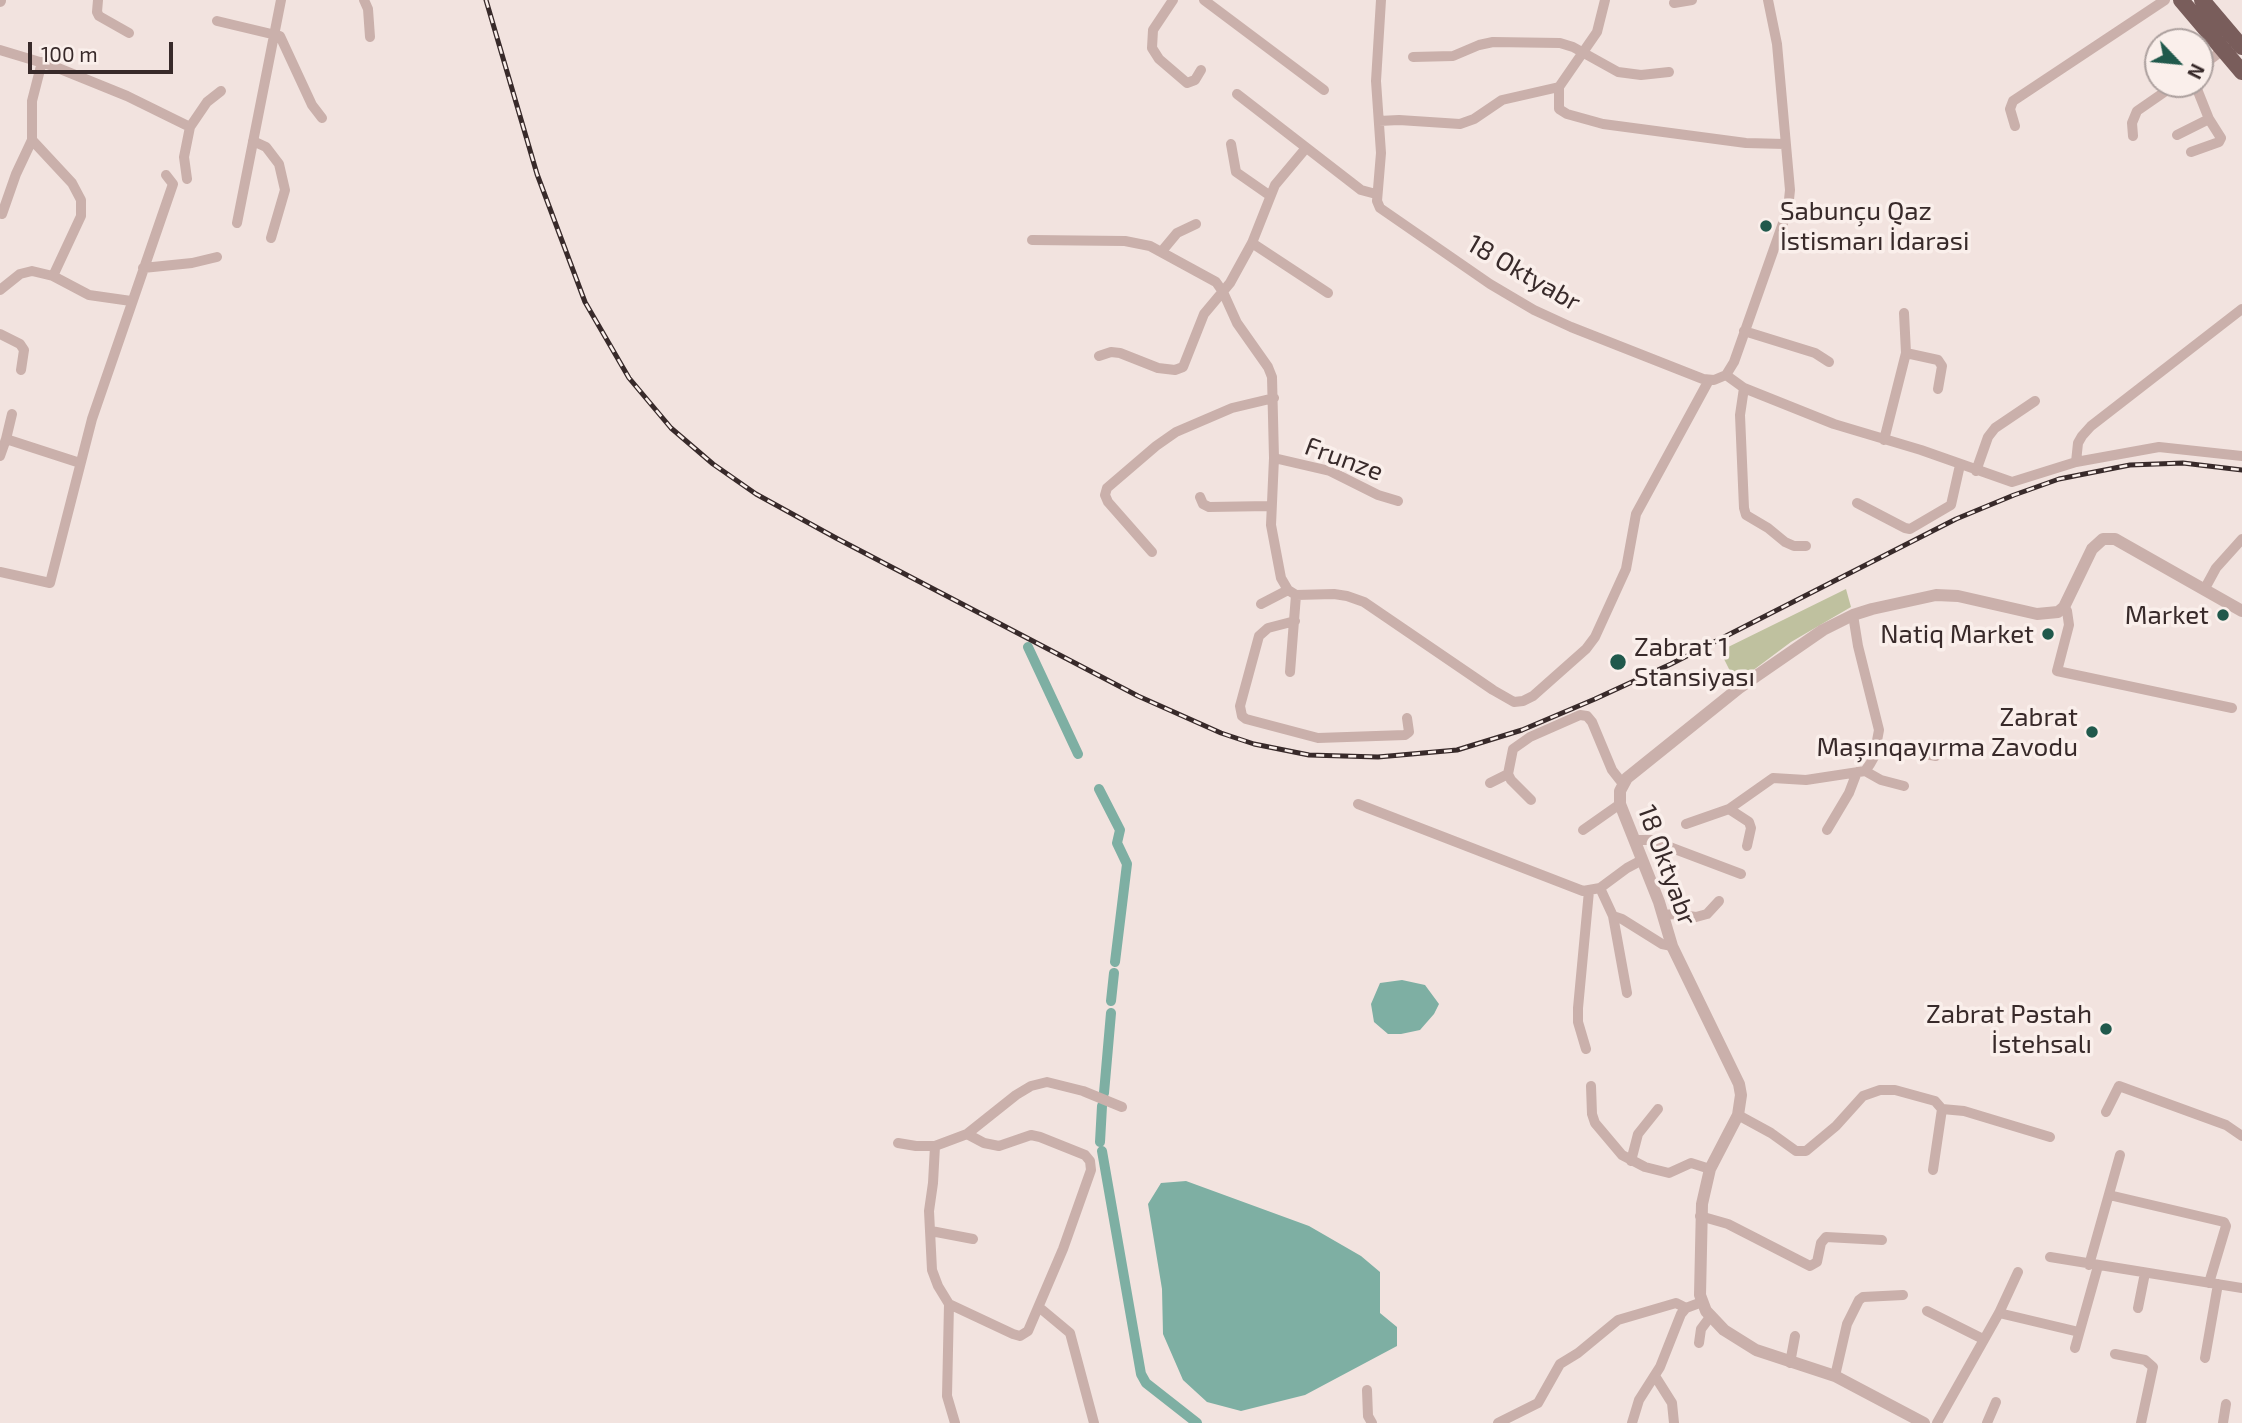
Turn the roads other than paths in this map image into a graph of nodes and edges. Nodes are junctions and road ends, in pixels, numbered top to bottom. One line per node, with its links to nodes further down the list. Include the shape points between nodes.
1 (98, 0): 15 (street, via 99,16)
2 (281, 0): 16 (street)
3 (364, 0): 17 (street)
4 (1173, 0): 25 (street, via 1153,30 1152,48 1187,83)
5 (1204, 0): 29 (street)
6 (1381, 0): 36 (street)
7 (1605, 0): 21 (street, via 1597,32)
8 (1692, 0): 13 (street)
9 (1768, 0): 44 (street, via 1777,44)
10 (2165, 0): 37 (street, via 2013,102 2010,109)
11 (2181, 0): 20 (main road)
12 (2202, 0): 18 (main road)
13 (1674, 3)
14 (217, 21): 16 (street)
15 (129, 33)
16 (274, 33): 34 (street, via 284,43 308,99); 42 (street)
17 (370, 37)
18 (2242, 47)
19 (0, 50): 24 (street)
20 (2223, 50): 22 (street); 27 (main road)
21 (1583, 52): 23 (street, via 1560,43 1509,41 1479,45 1453,56); 26 (street, via 1618,72); 28 (street)
22 (2214, 56)
23 (1413, 57)
24 (41, 62): 38 (street, via 142,102); 41 (street, via 32,101)
25 (1201, 70)
26 (1669, 72)
27 (2242, 72)
28 (1559, 87): 36 (street, via 1502,100 1460,124); 44 (street, via 1559,109 1603,124)
29 (1324, 90)
30 (221, 91): 38 (street)
31 (1237, 94): 45 (street, 18 Oktyabr)
32 (2156, 98): 40 (street, via 2137,111)
33 (2200, 98): 35 (street)
34 (322, 118)
35 (2209, 119): 39 (street); 46 (street, via 2219,142)
36 (1378, 121): 49 (street, via 1381,153)
37 (2015, 126)
38 (190, 127): 48 (street, via 184,157)
39 (2177, 135)
40 (2133, 136)
41 (32, 140): 51 (street); 60 (street, via 72,183 81,200 81,215)
42 (253, 141): 52 (street); 54 (street, via 266,147 279,164 285,190)
43 (1231, 144): 50 (street, via 1236,172)
44 (1785, 144): 67 (street, via 1788,209)
45 (1306, 148): 49 (street, 18 Oktyabr, via 1361,190); 50 (street)
46 (2191, 152)
47 (166, 176): 59 (street, via 173,184)
48 (187, 180)
49 (1376, 194): 74 (street, 18 Oktyabr, via 1385,213 1534,310)
50 (1269, 195): 56 (street)
51 (2, 215)
52 (237, 223)
53 (1196, 224): 57 (street, via 1177,233)
54 (271, 238)
55 (1032, 240): 57 (street, via 1125,242)
56 (1252, 243): 62 (street); 63 (street)
57 (1162, 251): 62 (street, via 1216,282)
58 (218, 257): 59 (street)
59 (143, 268): 64 (street)
60 (53, 275): 61 (street, via 20,274); 64 (street, via 89,295)
61 (0, 290)
62 (1223, 292): 70 (street, via 1204,314 1183,367 1158,368 1120,353); 77 (street, via 1237,323 1268,367)
63 (1328, 293)
64 (131, 301): 86 (street)
65 (2242, 309): 85 (street, via 2091,426 2078,443)
66 (1904, 313): 69 (street)
67 (1744, 331): 71 (street, via 1815,353); 73 (street)
68 (0, 334): 72 (street, via 24,350)
69 (1906, 353): 76 (street, via 1938,360 1942,366); 81 (street)
70 (1099, 356)
71 (1829, 362)
72 (21, 370)
73 (1726, 375): 74 (street); 75 (street)
74 (1709, 380): 98 (street, via 1636,514 1626,569 1595,637 1533,696 1514,702 1506,698 1355,598)
75 (1744, 388): 81 (street); 94 (street, via 1746,515 1785,542)
76 (1938, 388)
77 (1274, 398): 84 (street); 95 (street, via 1232,408 1176,432 1107,488 1108,502)
78 (2035, 401): 88 (street, via 1988,437)
79 (12, 414): 80 (street)
80 (6, 439): 82 (street); 86 (street)
81 (1884, 440): 87 (street)
82 (0, 456)
83 (2242, 456): 85 (street, via 2159,447)
84 (1274, 458): 90 (street, Frunze, via 1330,471); 92 (street)
85 (2076, 462): 88 (street, via 2011,481)
86 (80, 463): 96 (street, via 50,583)
87 (1960, 465): 88 (street); 91 (street, via 1948,509 1910,529)
88 (1976, 471)
89 (1200, 497): 92 (street, via 1209,507)
90 (1398, 501)
91 (1857, 503)
92 (1270, 506): 98 (street, via 1281,578)
93 (2242, 539): 97 (street, via 2216,568)
94 (1806, 547)
95 (1152, 552)
96 (0, 572)
97 (2204, 590): 100 (street, via 2115,539 2103,539 2092,549); 101 (street)
98 (1292, 593): 99 (street); 103 (street)
99 (1261, 604)
100 (2064, 607): 102 (street, 18 Oktyabr, via 2051,614 2037,614 1936,595); 105 (street, via 2069,625 2057,671)
101 (2242, 611)
102 (1853, 615): 107 (street, via 1879,730); 112 (street, 18 Oktyabr, via 1801,643 1739,688)
103 (1295, 621): 104 (street); 106 (street, via 1268,628 1255,643 1240,706 1246,719 1318,738 1405,735 1409,732)
104 (1290, 672)
105 (2232, 708)
106 (1407, 719)
107 (1877, 745): 108 (street); 109 (street, via 1874,757)
108 (1936, 755)
109 (1861, 772): 113 (street); 117 (street, via 1806,780 1773,778); 120 (street)
110 (1508, 774): 111 (street); 112 (street, via 1518,744 1584,715 1592,722 1612,770); 114 (street)
111 (1490, 783)
112 (1623, 784): 116 (street, 18 Oktyabr)
113 (1904, 786)
114 (1531, 800)
115 (1357, 804): 126 (street)
116 (1620, 804): 119 (street); 121 (street, 18 Oktyabr)
117 (1729, 809): 118 (street); 122 (street, via 1749,822)
118 (1686, 824)
119 (1583, 830)
120 (1827, 830)
121 (1634, 840): 123 (street, 18 Oktyabr); 124 (street, via 1651,840)
122 (1747, 846)
123 (1642, 860): 125 (street); 128 (street, 18 Oktyabr)
124 (1741, 874)
125 (1600, 888): 126 (street); 129 (street)
126 (1589, 891): 132 (street, via 1578,1008)
127 (1719, 901): 128 (street, via 1707,914 1696,917)
128 (1664, 915): 130 (street, 18 Oktyabr)
129 (1613, 916): 130 (street); 131 (street)
130 (1672, 946): 138 (street, 18 Oktyabr, via 1739,1084)
131 (1627, 993)
132 (1586, 1049)
133 (1591, 1086): 145 (street, via 1595,1123)
134 (1122, 1107): 139 (street, via 1047,1082 1016,1095)
135 (1658, 1109): 145 (street, via 1638,1134)
136 (1942, 1109): 138 (street, via 1935,1101 1895,1090 1869,1093 1806,1152 1789,1147); 141 (street, via 1964,1111); 147 (street)
137 (2106, 1112): 140 (street, via 2119,1086 2226,1125)
138 (1738, 1115): 146 (street, 18 Oktyabr)
139 (967, 1134): 143 (street); 162 (street, via 999,1146 1031,1135 1090,1161 1078,1210)
140 (2242, 1136)
141 (2050, 1137)
142 (898, 1143): 143 (street)
143 (935, 1146): 150 (street)
144 (2120, 1155): 148 (street)
145 (1632, 1161): 146 (street, via 1669,1173 1691,1163)
146 (1710, 1169): 149 (street, 18 Oktyabr)
147 (1933, 1170)
148 (2109, 1195): 154 (street); 157 (street, via 2224,1222)
149 (1700, 1216): 152 (street, via 1728,1224 1810,1266 1817,1262 1826,1237); 160 (street, 18 Oktyabr)
150 (931, 1231): 151 (street); 161 (street, via 933,1278)
151 (973, 1239)
152 (1882, 1240)
153 (2050, 1257): 154 (street)
154 (2093, 1265): 156 (street); 168 (street)
155 (2018, 1272): 166 (street)
156 (2145, 1273): 157 (street); 164 (street)
157 (2214, 1284): 158 (street); 174 (street)
158 (2242, 1288)
159 (1903, 1295): 177 (street, via 1859,1300 1847,1324)
160 (1702, 1302): 163 (street); 167 (street)
161 (949, 1304): 162 (street, via 1020,1336 1028,1331); 181 (street, via 947,1396)
162 (1040, 1308): 182 (street, via 1070,1333)
163 (1686, 1308): 176 (street); 184 (street, via 1676,1303 1618,1320 1560,1364 1538,1403)
164 (2138, 1308)
165 (1927, 1311): 170 (street)
166 (1998, 1313): 168 (street); 170 (street)
167 (1710, 1317): 171 (street, via 1701,1329); 175 (street, via 1756,1350)
168 (2079, 1332): 172 (street)
169 (1795, 1336): 175 (street)
170 (1983, 1339): 188 (street)
171 (1699, 1343)
172 (2075, 1348)
173 (2115, 1354): 190 (street, via 2145,1360 2153,1367)
174 (2205, 1358)
175 (1790, 1363): 177 (street)
176 (1655, 1376): 185 (street, via 1643,1392); 186 (street, via 1672,1404)
177 (1835, 1376): 187 (street)
178 (1367, 1390): 183 (street)
179 (1996, 1402): 189 (street)
180 (2226, 1404): 191 (street)
181 (955, 1423)
182 (1094, 1423)
183 (1372, 1423)
184 (1498, 1423)
185 (1632, 1423)
186 (1674, 1423)
187 (1924, 1423)
188 (1937, 1423)
189 (1987, 1423)
190 (2141, 1423)
191 (2223, 1423)

